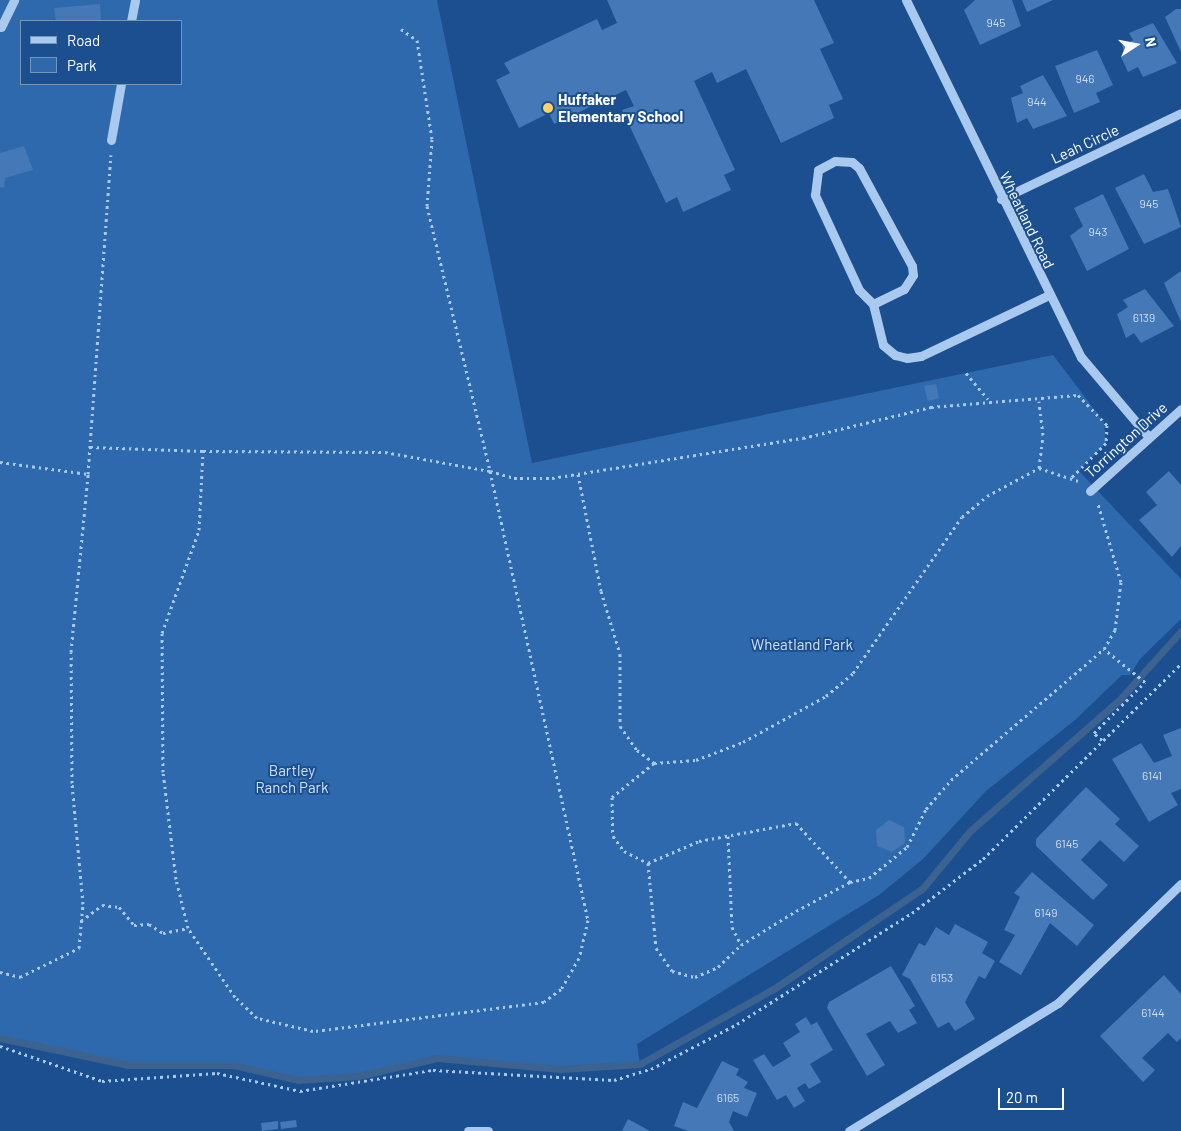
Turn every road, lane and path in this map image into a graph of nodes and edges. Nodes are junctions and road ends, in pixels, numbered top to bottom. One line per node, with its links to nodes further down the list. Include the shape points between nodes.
1 (14, 0): 5 (street)
2 (135, 0): 4 (street)
3 (906, 0): 10 (street, Wheatland Road)
4 (131, 20)
5 (2, 27)
6 (401, 29): 22 (path, via 417,40 432,139 427,206)
7 (120, 85): 9 (street)
8 (1181, 113): 10 (street, Leah Circle)
9 (111, 140): 18 (path)
10 (1001, 199): 11 (street, Wheatland Road)
11 (1049, 295): 12 (street, via 921,356 907,358 894,355 883,345); 17 (street, Wheatland Road, via 1081,357)
12 (873, 304): 12 (street, via 904,288 913,275 912,266 859,168 852,162 835,162 818,170 815,195 859,290)
13 (966, 373): 14 (path)
14 (988, 399): 15 (path); 24 (path, via 930,406 803,438)
15 (1038, 401): 21 (path, via 1043,435); 25 (path, via 1078,395 1107,426 1106,443)
16 (1181, 409): 17 (street, Torrington Drive)
17 (1148, 436): 26 (street, Torrington Drive)
18 (90, 446): 19 (path); 23 (path)
19 (203, 451): 22 (path, via 385,452); 36 (path, via 199,530 162,633 163,772 176,878)
20 (0, 462): 23 (path)
21 (1039, 468): 25 (path); 30 (path, via 987,496 962,517 853,673 826,696 743,742 696,760)
22 (490, 471): 24 (path, via 514,478); 36 (path, via 588,920 579,958 561,989 544,1002 313,1031 257,1018 235,997)
23 (88, 474): 35 (path, via 71,652 72,784)
24 (578, 474): 30 (path, via 601,592 620,654 620,726 637,750)
25 (1071, 478): 26 (path)
26 (1090, 491): 27 (path, via 1114,544 1121,582 1115,630)
27 (1104, 649): 29 (path, via 1145,682 1094,733); 33 (path, via 951,780 926,809 907,847 869,878)
28 (1181, 664): 29 (path)
29 (1102, 740): 39 (path, via 984,859 912,913 699,1048 614,1080 433,1070 300,1091 217,1073 102,1081)
30 (654, 763): 32 (path, via 612,798 610,816 613,836 624,851)
31 (728, 836): 32 (path, via 673,850); 33 (path, via 796,823); 37 (path, via 732,927)
32 (648, 863): 37 (path, via 656,948 672,971 695,977 718,967)
33 (850, 882): 37 (path)
34 (1181, 884): 42 (street, via 1058,1004)
35 (81, 921): 36 (path, via 102,905 119,907 134,925 149,924 163,933); 38 (path, via 79,948 20,977)
36 (188, 928)
37 (740, 946)
38 (0, 972)
39 (0, 1046)
40 (468, 1131): 41 (street)
41 (488, 1131)
42 (849, 1131)

